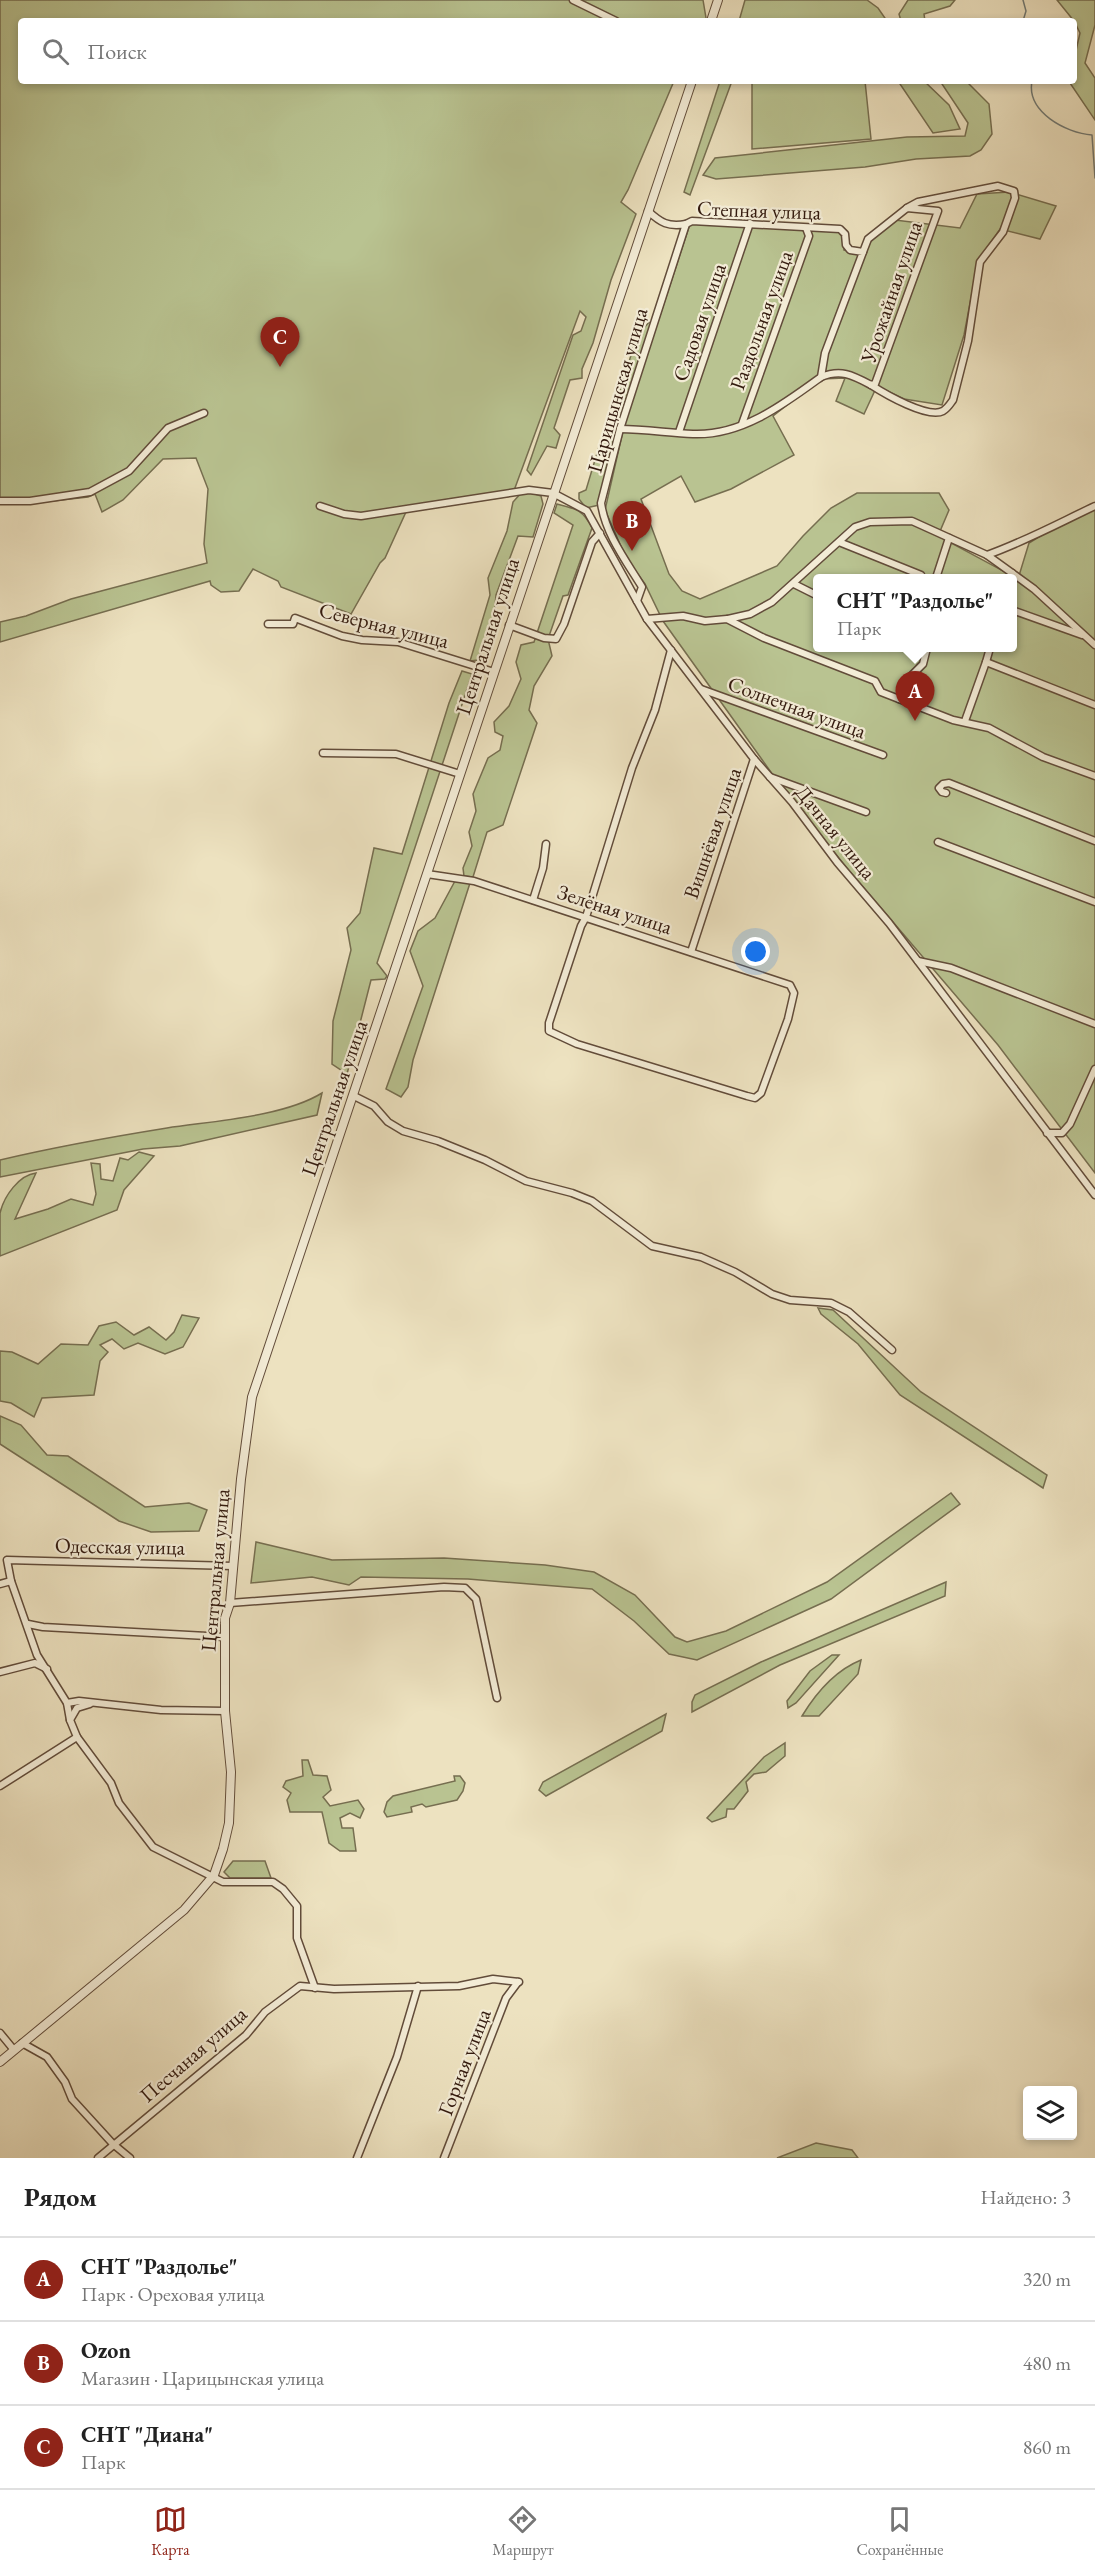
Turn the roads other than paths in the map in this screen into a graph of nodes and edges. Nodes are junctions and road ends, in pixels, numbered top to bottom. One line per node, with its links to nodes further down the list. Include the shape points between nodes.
1 (573, 0): 3 (street)
2 (718, 0): 4 (street)
3 (610, 18)
4 (712, 18)
5 (691, 84): 7 (street, Центральная улица)
6 (907, 208): 11 (street, Урожайная улица, via 868,239); 13 (street, Урожайная улица, via 938,211 879,377); 13 (street, via 938,197 998,186 1014,191 1015,198 1003,231 980,262 968,341 948,407 934,412 906,404)
7 (648, 211): 9 (street, via 671,227); 18 (street, Центральная улица)
8 (750, 223): 9 (street, Степная улица); 10 (street, Степная улица); 17 (street, Садовая улица)
9 (686, 224): 16 (street, Царицынская улица)
10 (806, 228): 11 (street, Степная улица, via 840,229 850,250); 15 (street, Раздольная улица, via 809,236)
11 (863, 252): 12 (street, via 825,353)
12 (821, 376): 13 (street, Урожайная улица, via 840,373); 15 (street, via 771,413)
13 (871, 385)
14 (204, 413): 19 (street, via 168,428 129,471 90,492)
15 (742, 424): 17 (street, via 718,432)
16 (620, 429): 17 (street); 32 (street, Царицынская улица, via 601,503 611,534 642,587)
17 (679, 432)
18 (553, 493): 20 (street, via 529,490 361,516); 22 (street, Дачная улица, via 587,511); 37 (street, Центральная улица)
19 (0, 501)
20 (320, 506)
21 (1095, 506): 25 (street)
22 (600, 533): 32 (street, Дачная улица); 37 (street, via 592,542 556,639)
23 (949, 538): 24 (street, via 912,521 891,520 855,527); 25 (street); 27 (street)
24 (839, 542): 26 (street); 30 (street)
25 (987, 555): 28 (street)
26 (919, 574)
27 (938, 574)
28 (1009, 574)
29 (1017, 579): 38 (street, via 1034,589)
30 (794, 584): 31 (street); 35 (street, via 750,614)
31 (813, 594)
32 (637, 601): 34 (street, Дачная улица)
33 (1017, 612): 38 (street)
34 (647, 619): 35 (street, via 683,616); 40 (street, Дачная улица)
35 (727, 620): 46 (street, via 875,681 880,692)
36 (268, 624): 44 (street, Северная улица, via 292,624 295,618 342,636 398,642)
37 (509, 626): 44 (street, Центральная улица)
38 (1085, 636): 39 (street)
39 (1095, 645)
40 (671, 650): 45 (street, Дачная улица); 63 (street)
41 (926, 652): 46 (street, via 923,664 904,683)
42 (989, 652): 43 (street)
43 (986, 662): 47 (street); 48 (street)
44 (494, 672): 52 (street, Центральная улица)
45 (700, 688): 50 (street, Солнечная улица); 51 (street, Дачная улица)
46 (899, 699): 48 (street)
47 (1095, 705)
48 (965, 721): 53 (street, via 989,728 1042,757)
49 (323, 753): 52 (street, via 396,754)
50 (883, 755)
51 (754, 759): 54 (street, Дачная улица); 64 (street, Вишнёвая улица)
52 (460, 774): 60 (street, Центральная улица)
53 (1095, 776)
54 (770, 777): 56 (street); 65 (street, Дачная улица)
55 (946, 793): 57 (street, via 939,788 949,783)
56 (866, 812)
57 (1095, 841)
58 (938, 842): 62 (street)
59 (546, 844): 61 (street)
60 (427, 874): 61 (street, Зелёная улица, via 474,880); 68 (street, Центральная улица)
61 (532, 900): 63 (street, Зелёная улица)
62 (1095, 902)
63 (586, 917): 64 (street, Зелёная улица); 64 (street, Зелёная улица, via 557,995 549,1031 577,1044 755,1098 761,1094 794,993 790,985)
64 (691, 952)
65 (918, 961): 66 (street, via 951,968); 69 (street, Дачная улица)
66 (1095, 1024)
67 (1095, 1069): 69 (street, via 1070,1124 1062,1133)
68 (354, 1096): 71 (street, via 374,1106 403,1131 485,1160 526,1181 592,1201 652,1246 700,1257 790,1300 840,1307); 72 (street, Центральная улица, via 252,1397)
69 (1047, 1133): 70 (street, Дачная улица)
70 (1095, 1195)
71 (892, 1350)
72 (233, 1566): 73 (street, Одесская улица, via 7,1560); 75 (street, Центральная улица)
73 (11, 1581): 74 (street); 76 (street)
74 (0, 1584)
75 (230, 1603): 77 (street, Центральная улица); 80 (street, via 465,1588 476,1599)
76 (28, 1624): 77 (street); 78 (street, via 37,1655)
77 (225, 1637): 83 (street, Центральная улица)
78 (48, 1669): 79 (street, via 35,1663); 81 (street)
79 (0, 1672)
80 (497, 1698)
81 (67, 1702): 82 (street); 84 (street)
82 (91, 1704): 83 (street); 84 (street, via 77,1708)
83 (225, 1711): 87 (street, Центральная улица, via 231,1772 229,1823)
84 (70, 1720): 85 (street)
85 (77, 1737): 86 (street); 87 (street, via 153,1847)
86 (0, 1786)
87 (214, 1875): 90 (street, via 223,1882 273,1882 283,1888 297,1906 297,1938); 92 (street, Центральная улица, via 184,1910)
88 (519, 1982): 89 (street, Песчаная улица, via 494,1979 459,1986); 99 (street, Горная улица, via 506,1998)
89 (418, 1986): 90 (street, Песчаная улица); 96 (street, via 397,2057)
90 (315, 1988): 95 (street, Песчаная улица, via 300,1986 265,2012 240,2040)
91 (0, 2033): 93 (street)
92 (22, 2043): 93 (street, Центральная улица); 95 (street, via 47,2057 72,2099)
93 (14, 2050): 94 (street, Центральная улица)
94 (0, 2062)
95 (112, 2144): 97 (street, Песчаная улица); 98 (street)
96 (359, 2157)
97 (98, 2158)
98 (130, 2158)
99 (444, 2158)

